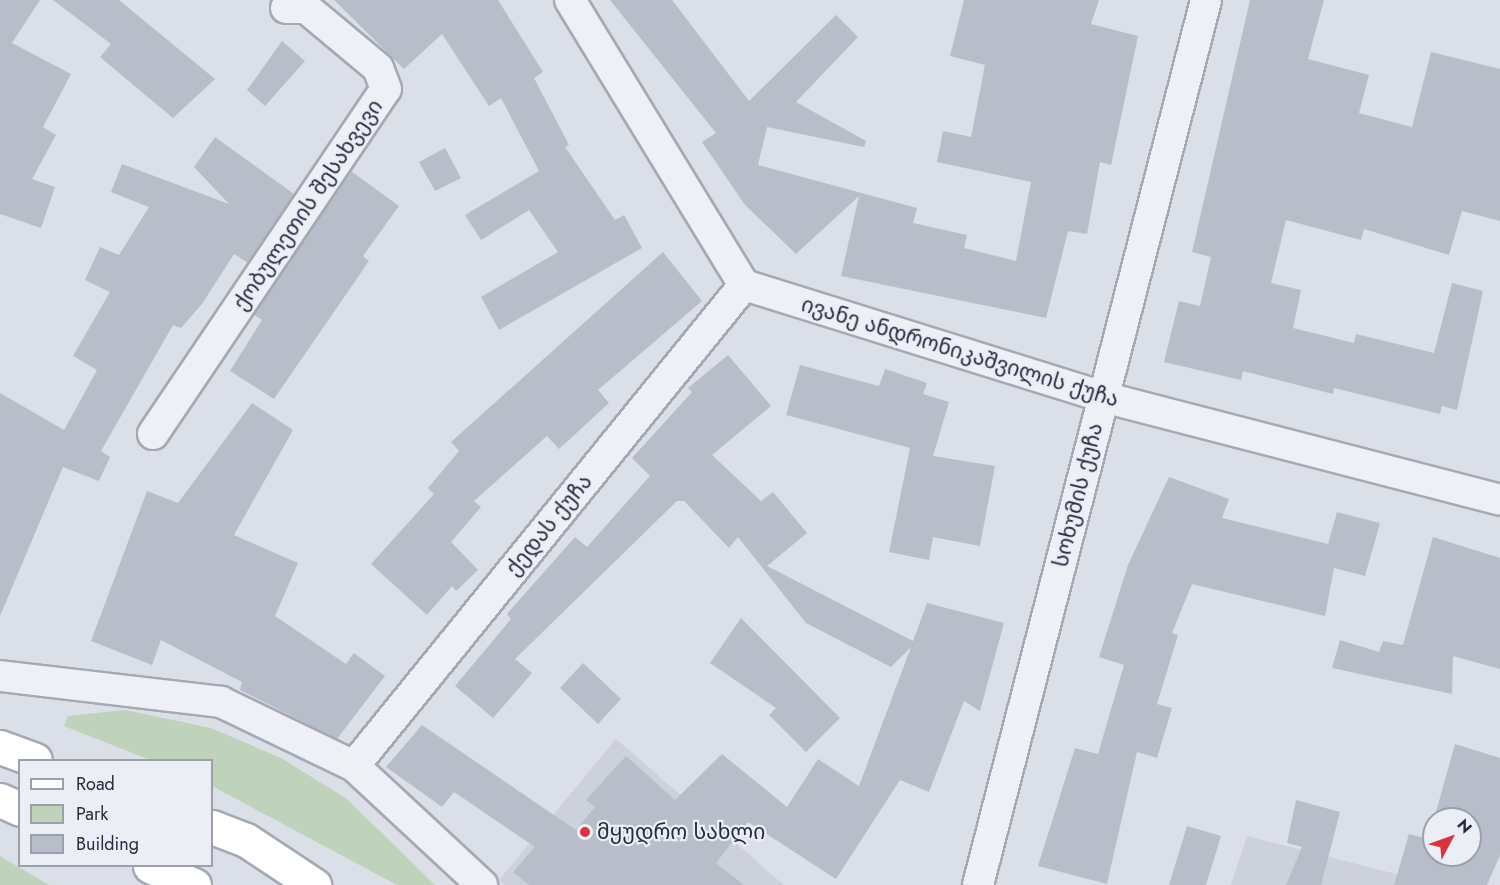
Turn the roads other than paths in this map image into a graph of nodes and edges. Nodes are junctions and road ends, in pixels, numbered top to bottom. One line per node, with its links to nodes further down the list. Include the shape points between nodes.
1 (570, 0): 4 (street)
2 (1206, 0): 5 (street, სოხუმის ქუჩა)
3 (285, 3): 6 (street, ქობულეთის შესახვევი, via 306,8 378,68 386,89)
4 (744, 285): 5 (street, ივანე ანდრონიკაშვილის ქუჩა); 11 (street, ქედას ქუჩა)
5 (1103, 398): 7 (street, ივანე ანდრონიკაშვილის ქუჩა); 19 (street, სოხუმის ქუჩა)
6 (153, 434)
7 (1500, 500)
8 (0, 676): 11 (street, via 221,702)
9 (0, 747): 10 (main road)
10 (32, 759)
11 (354, 766): 18 (street)
12 (0, 800): 13 (main road)
13 (18, 807)
14 (213, 827): 17 (main road, via 246,840)
15 (152, 867): 16 (main road)
16 (194, 885)
17 (314, 885)
18 (482, 885)
19 (978, 885)

